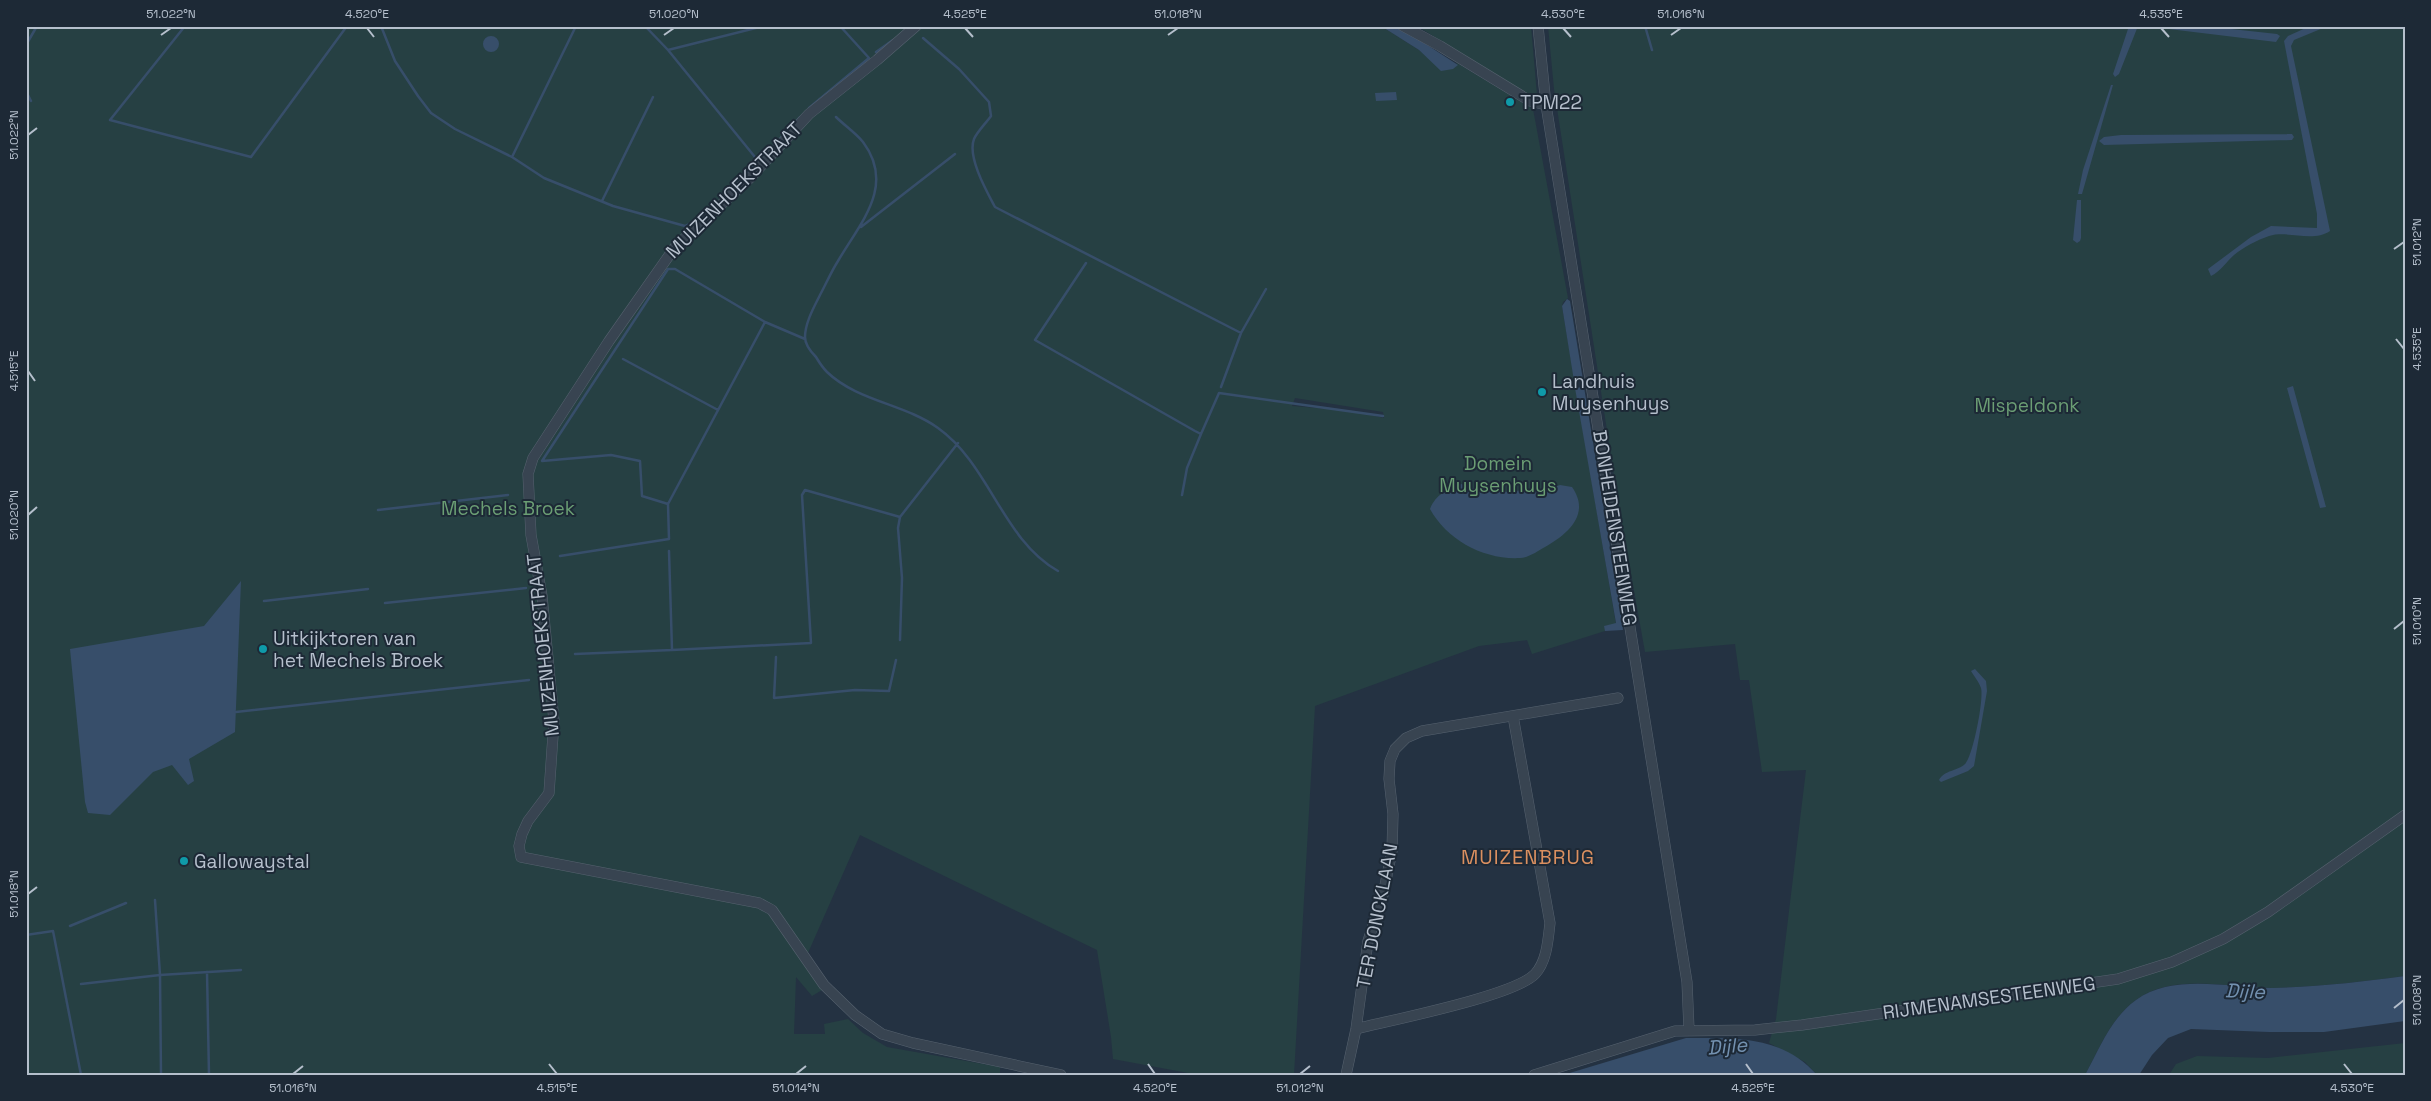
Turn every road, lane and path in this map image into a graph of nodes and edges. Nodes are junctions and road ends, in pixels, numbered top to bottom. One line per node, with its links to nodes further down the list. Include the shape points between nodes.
1 (916, 26): 10 (street, MUIZENHOEKSTRAAT, via 809,114 750,178 674,247 533,458 528,474 531,535 542,596 554,721 549,793 528,821 519,846 521,856 758,903 772,910 824,985 854,1015 882,1034)
2 (1403, 26): 4 (street, via 1530,101)
3 (1538, 26): 4 (street, BONHEIDENSTEENWEG)
4 (1546, 105): 9 (street, BONHEIDENSTEENWEG, via 1687,982)
5 (1618, 698): 6 (street, TER DONCKLAAN)
6 (1513, 716): 8 (street, TER DONCKLAAN, via 1422,731 1406,738 1395,749 1390,761 1389,779 1393,814 1392,851 1383,895 1368,941); 8 (street, via 1550,923 1546,953 1535,974 1518,985 1445,1008)
7 (2405, 815): 9 (street, RIJMENAMSESTEENWEG, via 2268,912 2223,939 2172,962 2118,979 1786,1027)
8 (1356, 1029): 11 (street, TER DONCKLAAN)
9 (1688, 1030): 12 (street, RIJMENAMSESTEENWEG, via 1668,1033)
10 (1061, 1075)
11 (1346, 1075)
12 (1534, 1075)

